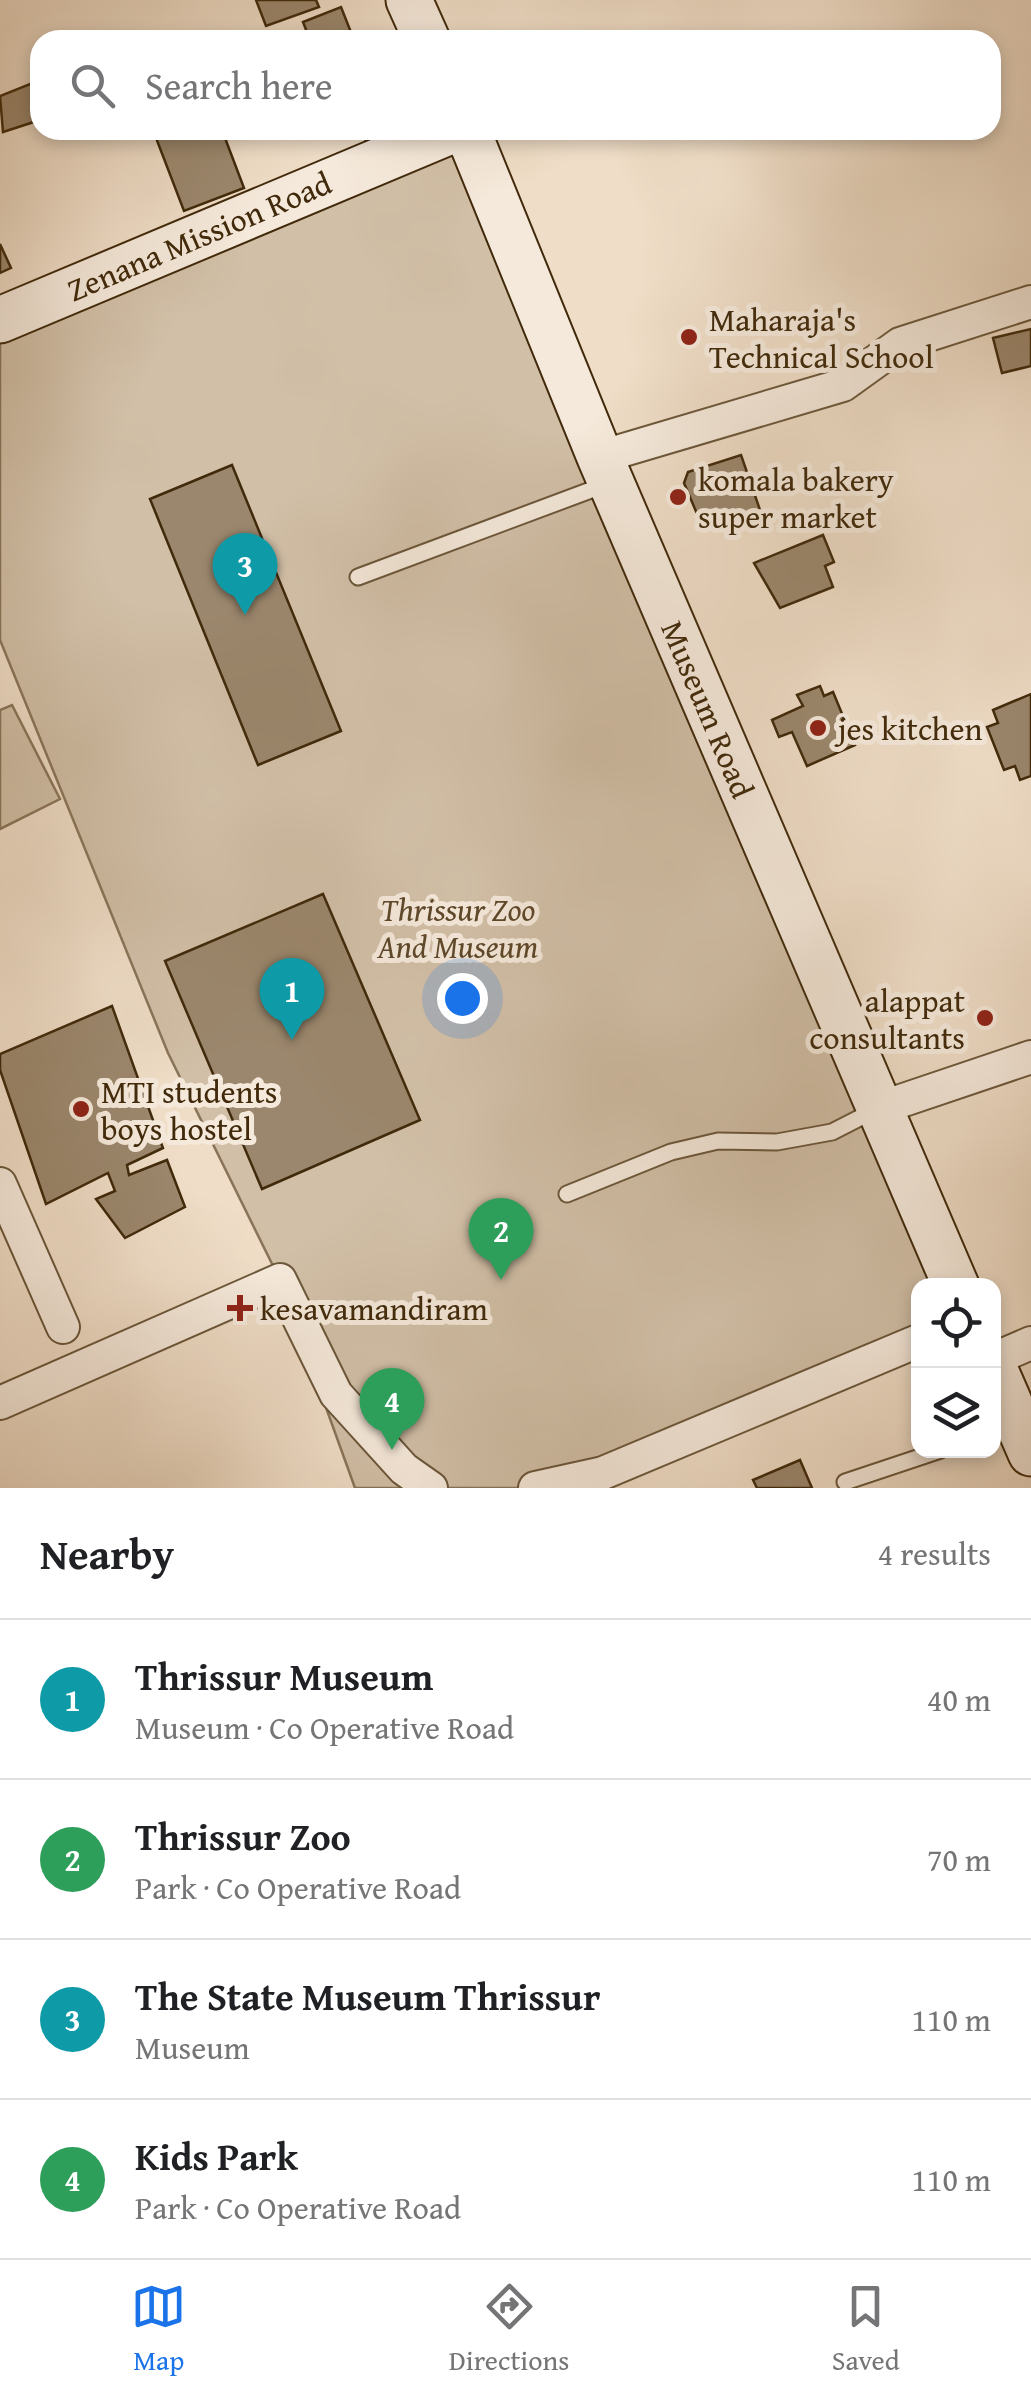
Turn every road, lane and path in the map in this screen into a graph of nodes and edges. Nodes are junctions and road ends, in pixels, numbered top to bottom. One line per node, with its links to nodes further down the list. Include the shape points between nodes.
1 (429, 140): 4 (main road, Zenana Mission Road)
2 (471, 140): 5 (main road, Museum Road)
3 (1031, 302): 5 (street, via 900,344 844,385)
4 (0, 320)
5 (605, 470): 6 (lane); 8 (main road, Museum Road)
6 (358, 577)
7 (1031, 1057): 8 (street)
8 (880, 1108): 10 (lane, via 832,1132 777,1142 718,1140 670,1152); 11 (main road, Museum Road)
9 (0, 1184): 12 (street)
10 (567, 1194)
11 (953, 1278)
12 (63, 1327)
13 (1031, 1342): 15 (street)
14 (911, 1345): 22 (street, via 603,1472)
15 (1001, 1356)
16 (1001, 1388): 18 (main road)
17 (0, 1403): 21 (street, via 280,1280 336,1394 404,1470)
18 (1018, 1435)
19 (917, 1458): 20 (lane)
20 (846, 1482)
21 (432, 1488)
22 (535, 1488)

